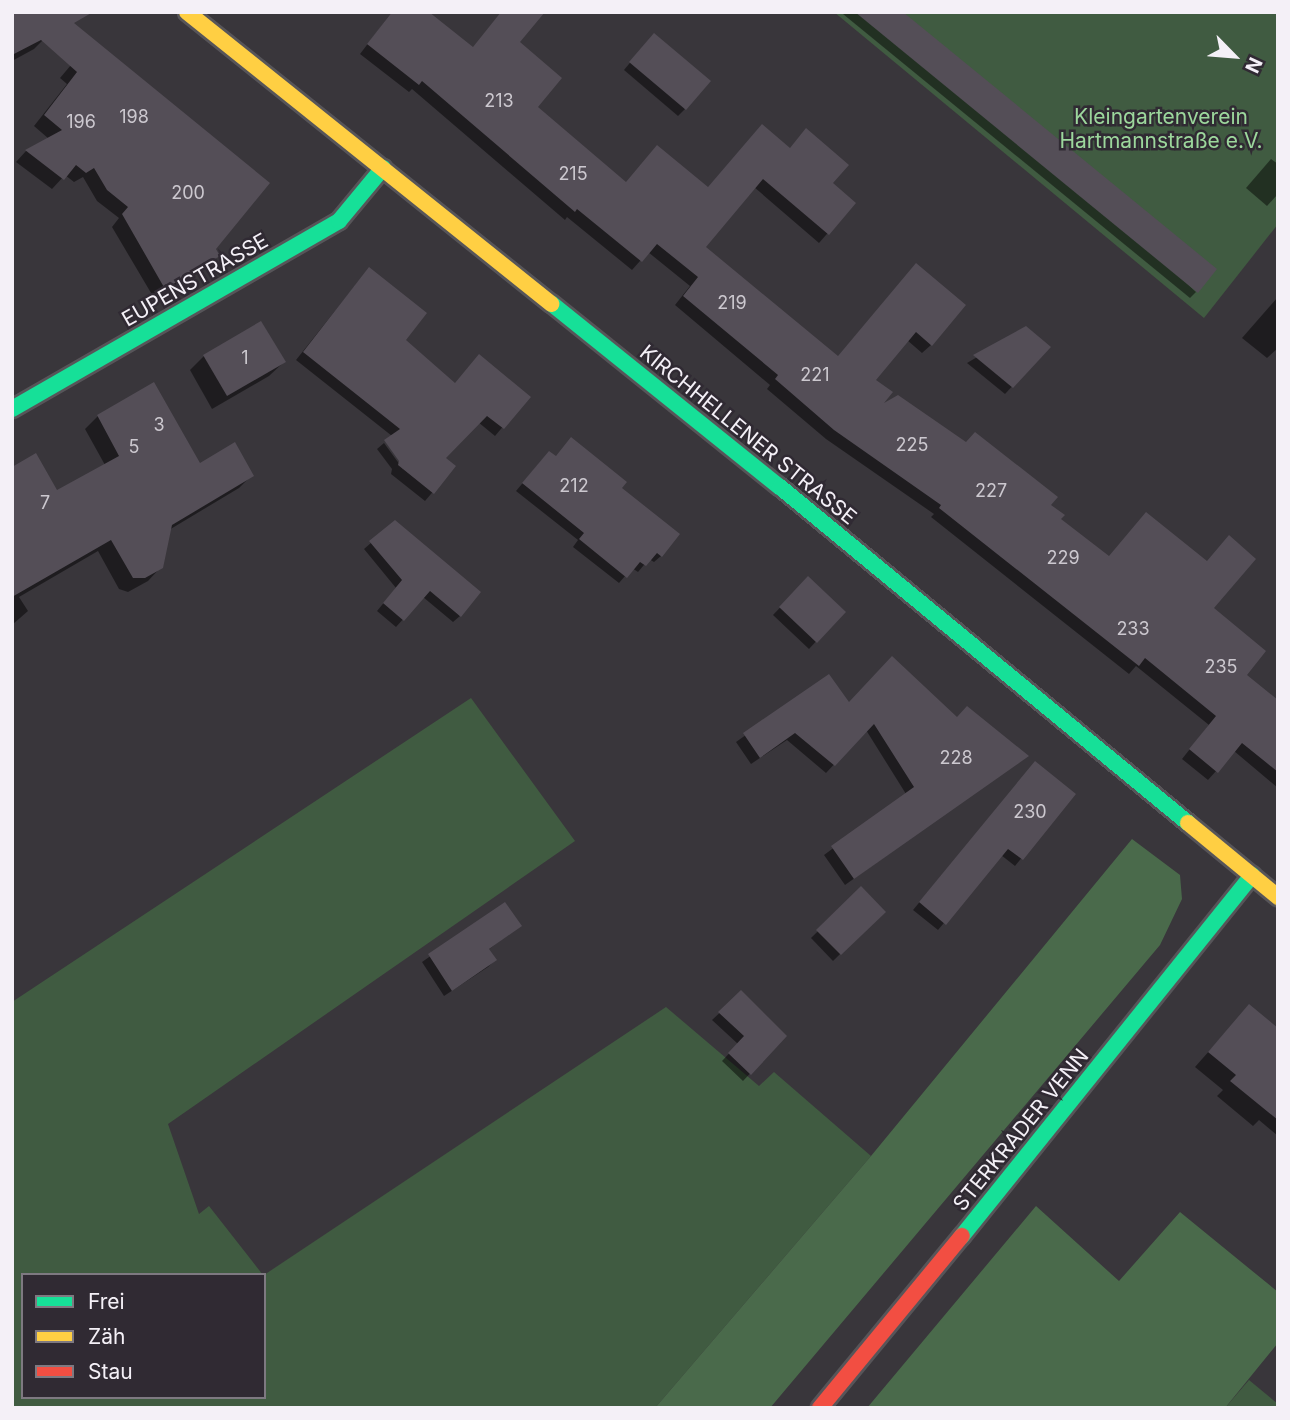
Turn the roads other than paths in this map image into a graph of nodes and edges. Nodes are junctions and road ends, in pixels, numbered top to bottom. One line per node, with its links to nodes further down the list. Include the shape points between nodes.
1 (187, 12): 2 (main road, KIRCHHELLENER STRASSE)
2 (383, 168): 3 (main road, EUPENSTRASSE, via 339,221); 4 (main road, KIRCHHELLENER STRASSE)
3 (12, 409)
4 (1252, 875): 5 (main road, KIRCHHELLENER STRASSE); 6 (main road, STERKRADER VENN)
5 (1278, 897)
6 (820, 1408)

